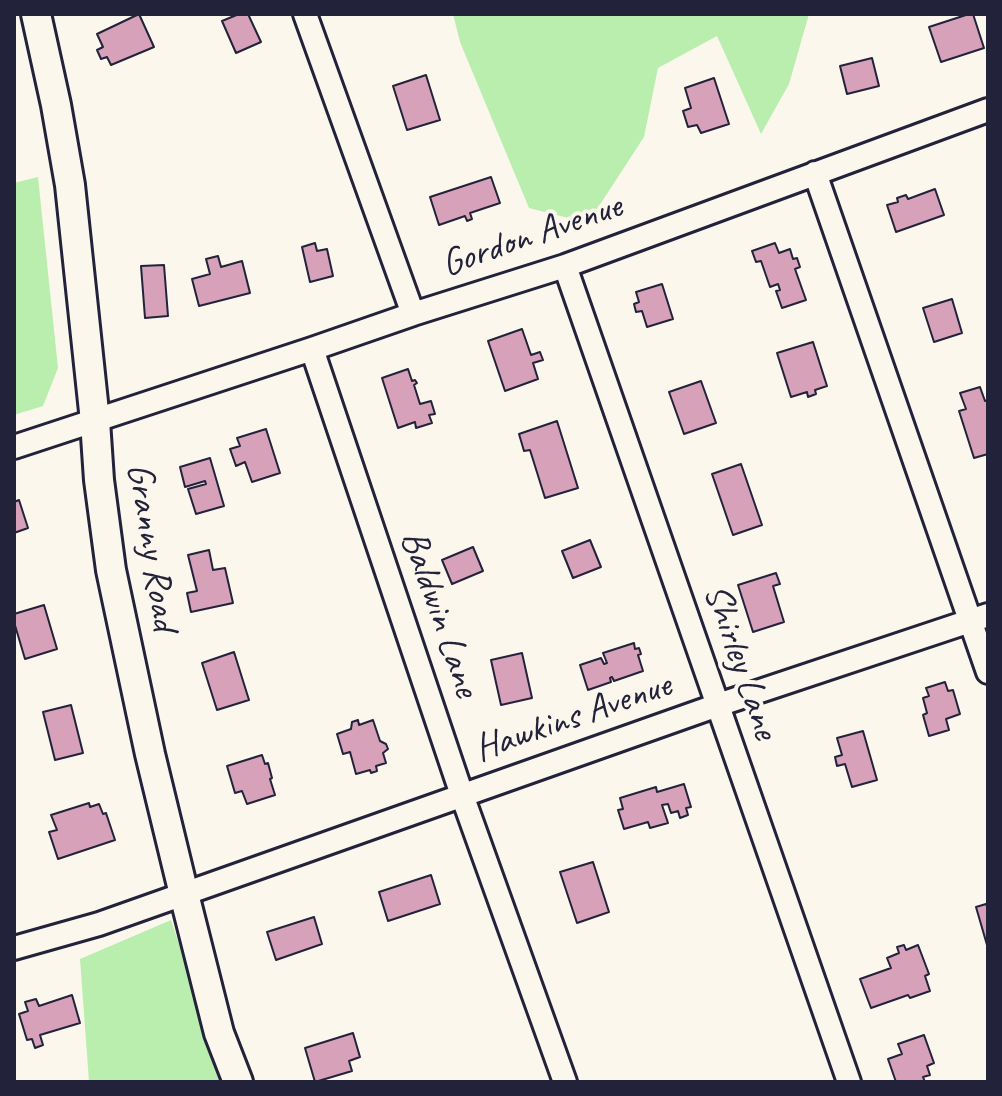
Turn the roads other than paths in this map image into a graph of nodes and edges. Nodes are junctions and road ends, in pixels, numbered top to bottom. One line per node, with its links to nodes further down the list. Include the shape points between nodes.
1 (36, 14): 8 (street, Granny Road, via 70,185)
2 (305, 14): 6 (street)
3 (988, 110): 4 (street, Gordon Avenue)
4 (815, 173): 5 (street, Gordon Avenue); 10 (street)
5 (565, 266): 6 (street, Gordon Avenue); 12 (street, Shirley Lane)
6 (413, 314): 7 (street, Gordon Avenue)
7 (312, 349): 8 (street, Gordon Avenue); 13 (street, Baldwin Lane)
8 (95, 421): 9 (street, Gordon Avenue); 14 (street, Granny Road, via 111,570)
9 (14, 447)
10 (979, 618): 11 (street); 12 (street, Hawkins Avenue)
11 (988, 672)
12 (718, 705): 13 (street, Hawkins Avenue); 18 (street, Shirley Lane)
13 (462, 795): 14 (street, Hawkins Avenue); 17 (street, Baldwin Lane)
14 (184, 894): 15 (street, Hawkins Avenue); 16 (street, Granny Road, via 219,1033)
15 (14, 948)
16 (238, 1082)
17 (565, 1082)
18 (849, 1082)

